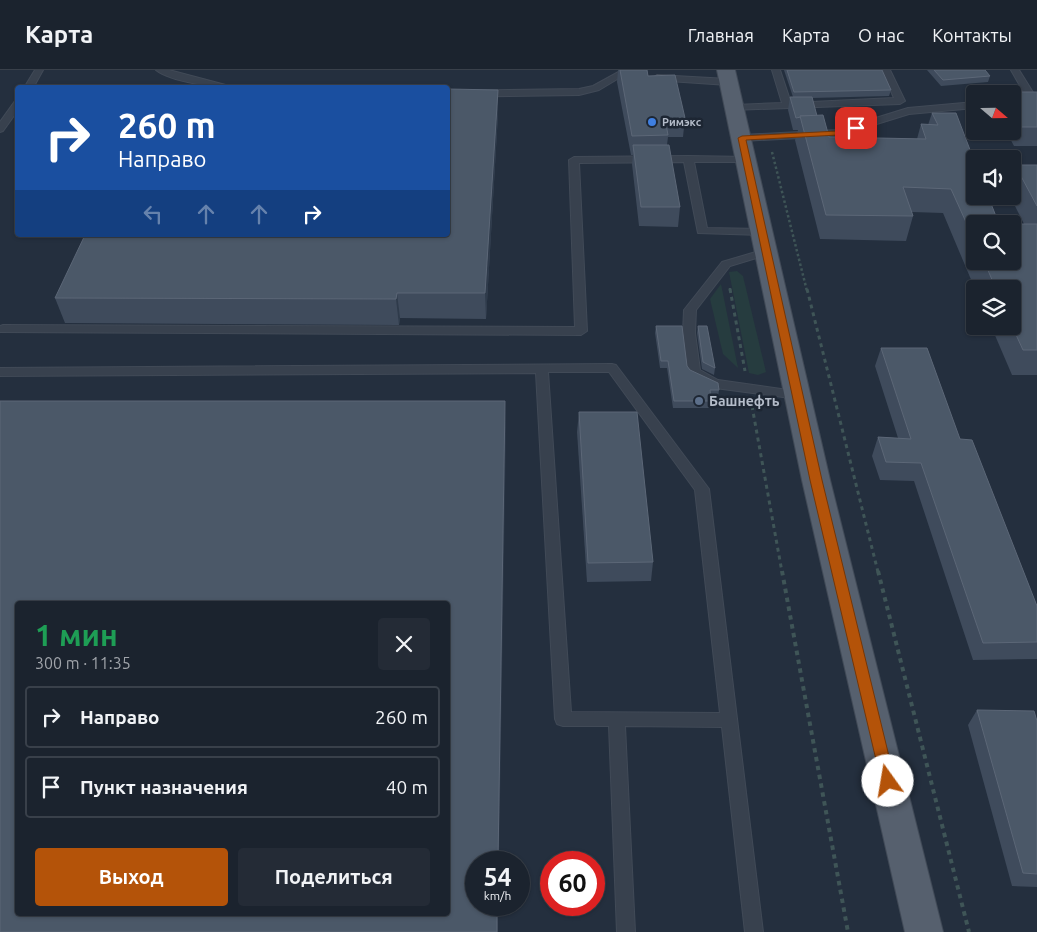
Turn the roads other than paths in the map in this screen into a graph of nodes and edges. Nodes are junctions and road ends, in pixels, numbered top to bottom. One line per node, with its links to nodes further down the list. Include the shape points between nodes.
1 (39, 70): 9 (lane)
2 (160, 70): 10 (lane)
3 (776, 70): 13 (lane)
4 (886, 70): 13 (lane, via 900,101)
5 (1015, 70): 12 (lane, via 1033,100)
6 (625, 72): 11 (lane, via 604,84 579,92)
7 (647, 76): 8 (lane)
8 (727, 76): 16 (main road)
9 (30, 85)
10 (216, 85)
11 (450, 94)
12 (1021, 101)
13 (787, 106): 16 (lane)
14 (966, 106): 18 (lane, via 908,111 838,133)
15 (15, 107): 17 (lane)
16 (735, 108): 18 (main road)
17 (0, 129)
18 (742, 138): 20 (main road)
19 (688, 159): 20 (lane); 21 (lane, via 702,232); 22 (lane, via 574,160 581,331)
20 (746, 159): 21 (main road)
21 (764, 242): 25 (main road); 25 (lane, via 726,264 690,310 694,372 715,384)
22 (3, 329)
23 (542, 370): 24 (lane); 26 (lane, via 563,719); 27 (lane, via 612,368 702,489)
24 (0, 372)
25 (798, 395): 30 (main road)
26 (617, 719): 27 (lane); 28 (lane)
27 (729, 720): 29 (lane)
28 (626, 932)
29 (754, 932)
30 (924, 932)

